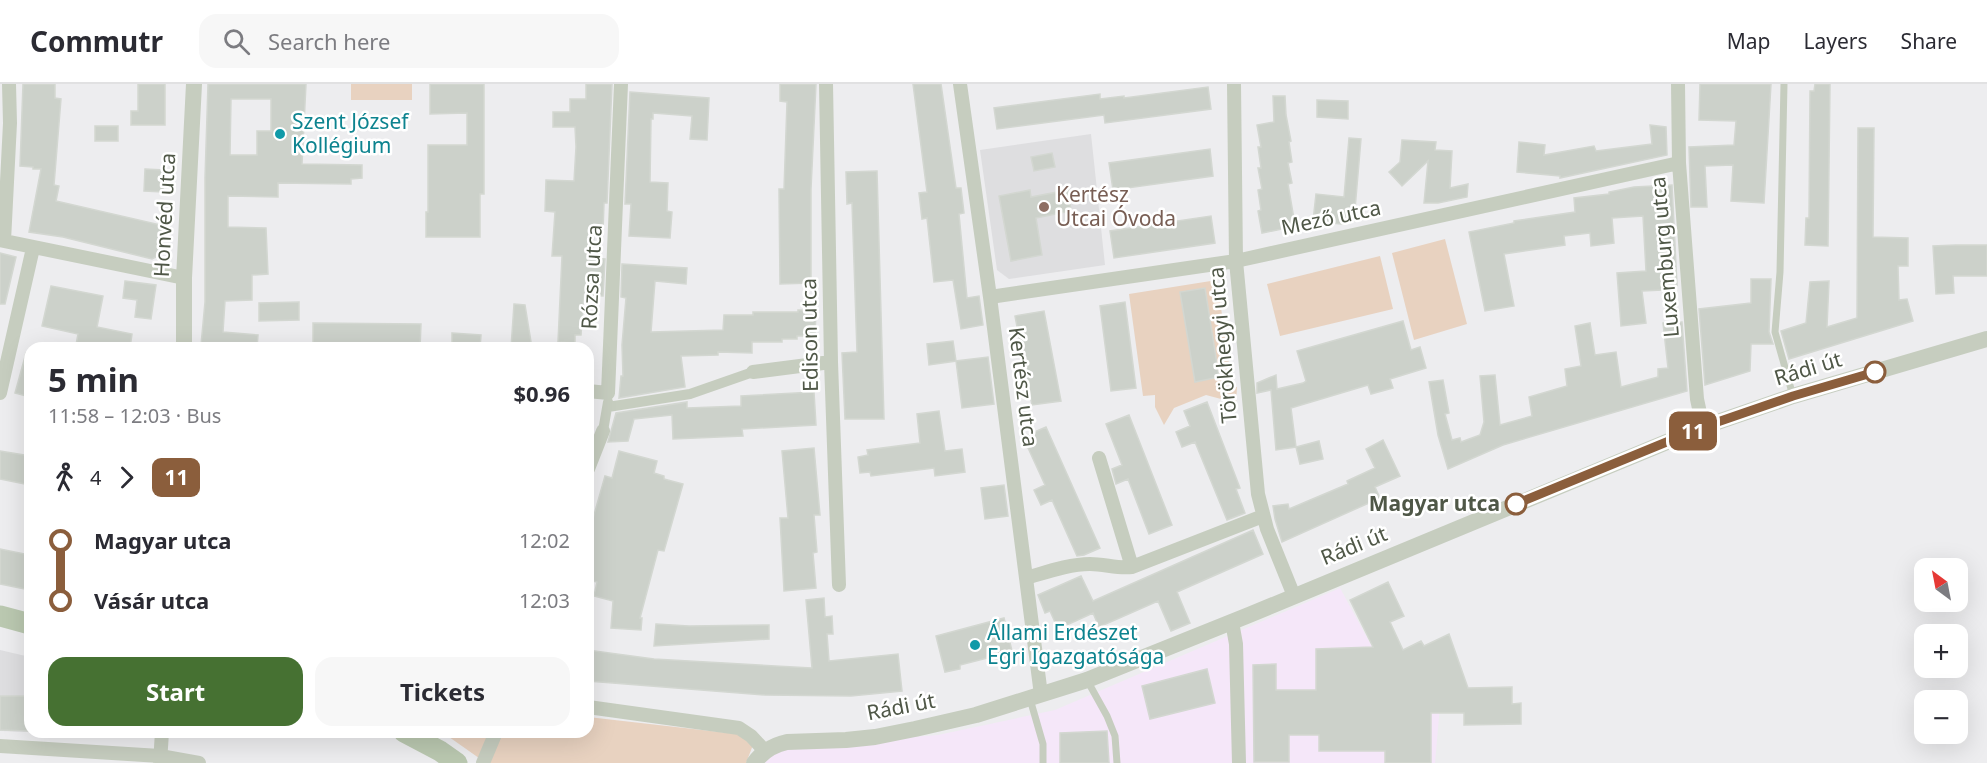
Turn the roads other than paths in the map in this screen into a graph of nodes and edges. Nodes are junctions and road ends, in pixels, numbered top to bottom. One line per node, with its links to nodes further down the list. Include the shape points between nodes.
1 (9, 84): 10 (street)
2 (194, 84): 13 (street, Honvéd utca)
3 (621, 84): 22 (street, Rózsa utca)
4 (826, 84): 17 (street, Edison utca)
5 (960, 84): 14 (street, Kertész utca)
6 (1234, 84): 12 (street, Törökhegyi utca)
7 (1678, 84): 9 (street, Luxemburg utca)
8 (1784, 84): 21 (lane, via 1775,332)
9 (1679, 164): 12 (street, Mező utca); 23 (street, Luxemburg utca, via 1697,399)
10 (2, 240): 11 (street)
11 (33, 248): 13 (street); 19 (street)
12 (1236, 261): 14 (street, Mező utca); 27 (street, Törökhegyi utca)
13 (184, 278): 16 (street, Honvéd utca)
14 (990, 297): 29 (street, Kertész utca)
15 (1987, 339): 21 (street, Rádi út)
16 (184, 342)
17 (831, 363): 18 (street); 30 (street, Edison utca)
18 (753, 372): 22 (street, via 690,394)
19 (0, 393)
20 (594, 394): 22 (street)
21 (1793, 396): 23 (street, Rádi út)
22 (608, 400): 24 (street, Rózsa utca)
23 (1703, 427): 31 (street, Rádi út)
24 (603, 431): 25 (street, Rózsa utca)
25 (594, 454)
26 (1099, 458): 28 (street)
27 (1263, 516): 28 (street); 31 (street, Törökhegyi utca)
28 (1132, 567): 29 (street, via 1092,564)
29 (1026, 578): 36 (street, Kertész utca)
30 (839, 585)
31 (1294, 596): 34 (street, Rádi út)
32 (0, 616): 33 (main road)
33 (24, 622)
34 (1232, 622): 35 (street, Rádi út); 49 (street)
35 (1087, 680): 36 (street, Rádi út); 48 (lane, via 1115,736)
36 (1036, 697): 42 (street, Rádi út, via 915,729 846,740 776,744); 47 (lane)
37 (594, 708): 42 (street, via 739,728 751,736)
38 (162, 738): 43 (street)
39 (415, 738): 45 (main road)
40 (493, 738): 46 (street)
41 (0, 746): 43 (street)
42 (760, 757)
43 (160, 759): 44 (street)
44 (200, 763)
45 (457, 763)
46 (483, 763)
47 (1043, 763)
48 (1117, 763)
49 (1239, 763)

